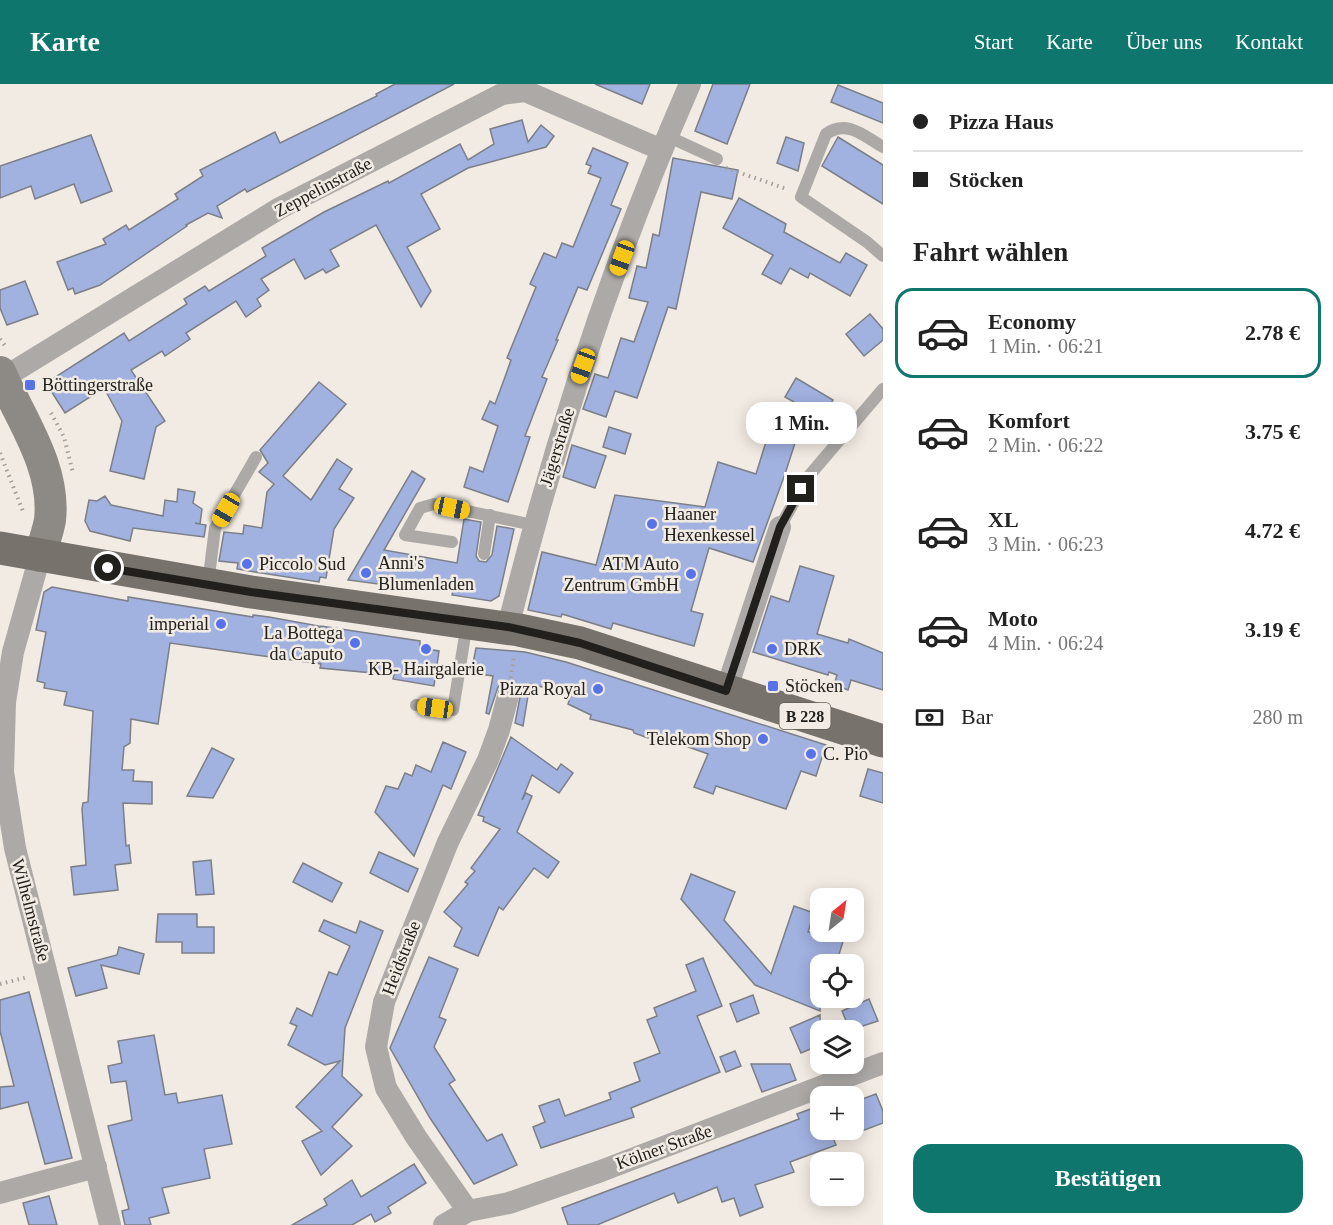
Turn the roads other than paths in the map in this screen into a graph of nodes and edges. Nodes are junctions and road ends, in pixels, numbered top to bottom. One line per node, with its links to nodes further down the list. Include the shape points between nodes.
1 (690, 84): 2 (street, Jägerstraße)
2 (665, 143): 4 (lane); 6 (street, Zeppelinstraße, via 525,91 502,94 280,208 24,368); 10 (street, Jägerstraße, via 575,388)
3 (883, 147): 5 (lane, via 847,126 835,128 826,134 801,197)
4 (717, 159)
5 (883, 256)
6 (1, 375): 15 (main road, via 48,484 50,521)
7 (883, 389): 11 (lane, via 808,477)
8 (256, 457): 16 (lane, via 215,528)
9 (490, 515): 10 (lane); 12 (lane, via 434,504 420,508 405,536); 14 (lane)
10 (533, 525): 18 (street, Jägerstraße)
11 (780, 527): 19 (street)
12 (452, 542)
13 (0, 548): 15 (main road, B 228)
14 (484, 554)
15 (40, 556): 16 (main road, B 228); 21 (street, Wilhelmstraße)
16 (208, 585): 17 (main road, B 228)
17 (467, 622): 18 (main road, B 228); 22 (lane, via 453,710)
18 (513, 628): 19 (main road, B 228, via 580,643)
19 (726, 691): 23 (main road, B 228)
20 (508, 696): 27 (street, Heidstraße, via 488,760 448,842 388,992 376,1047 386,1088)
21 (2, 702): 25 (street, Wilhelmstraße, via 3,772 15,848)
22 (416, 705)
23 (883, 741)
24 (883, 1064): 27 (street, Kölner Straße)
25 (96, 1167): 26 (street); 28 (street, Wilhelmstraße)
26 (0, 1193)
27 (470, 1218): 29 (street, Kölner Straße)
28 (110, 1225)
29 (444, 1225)

